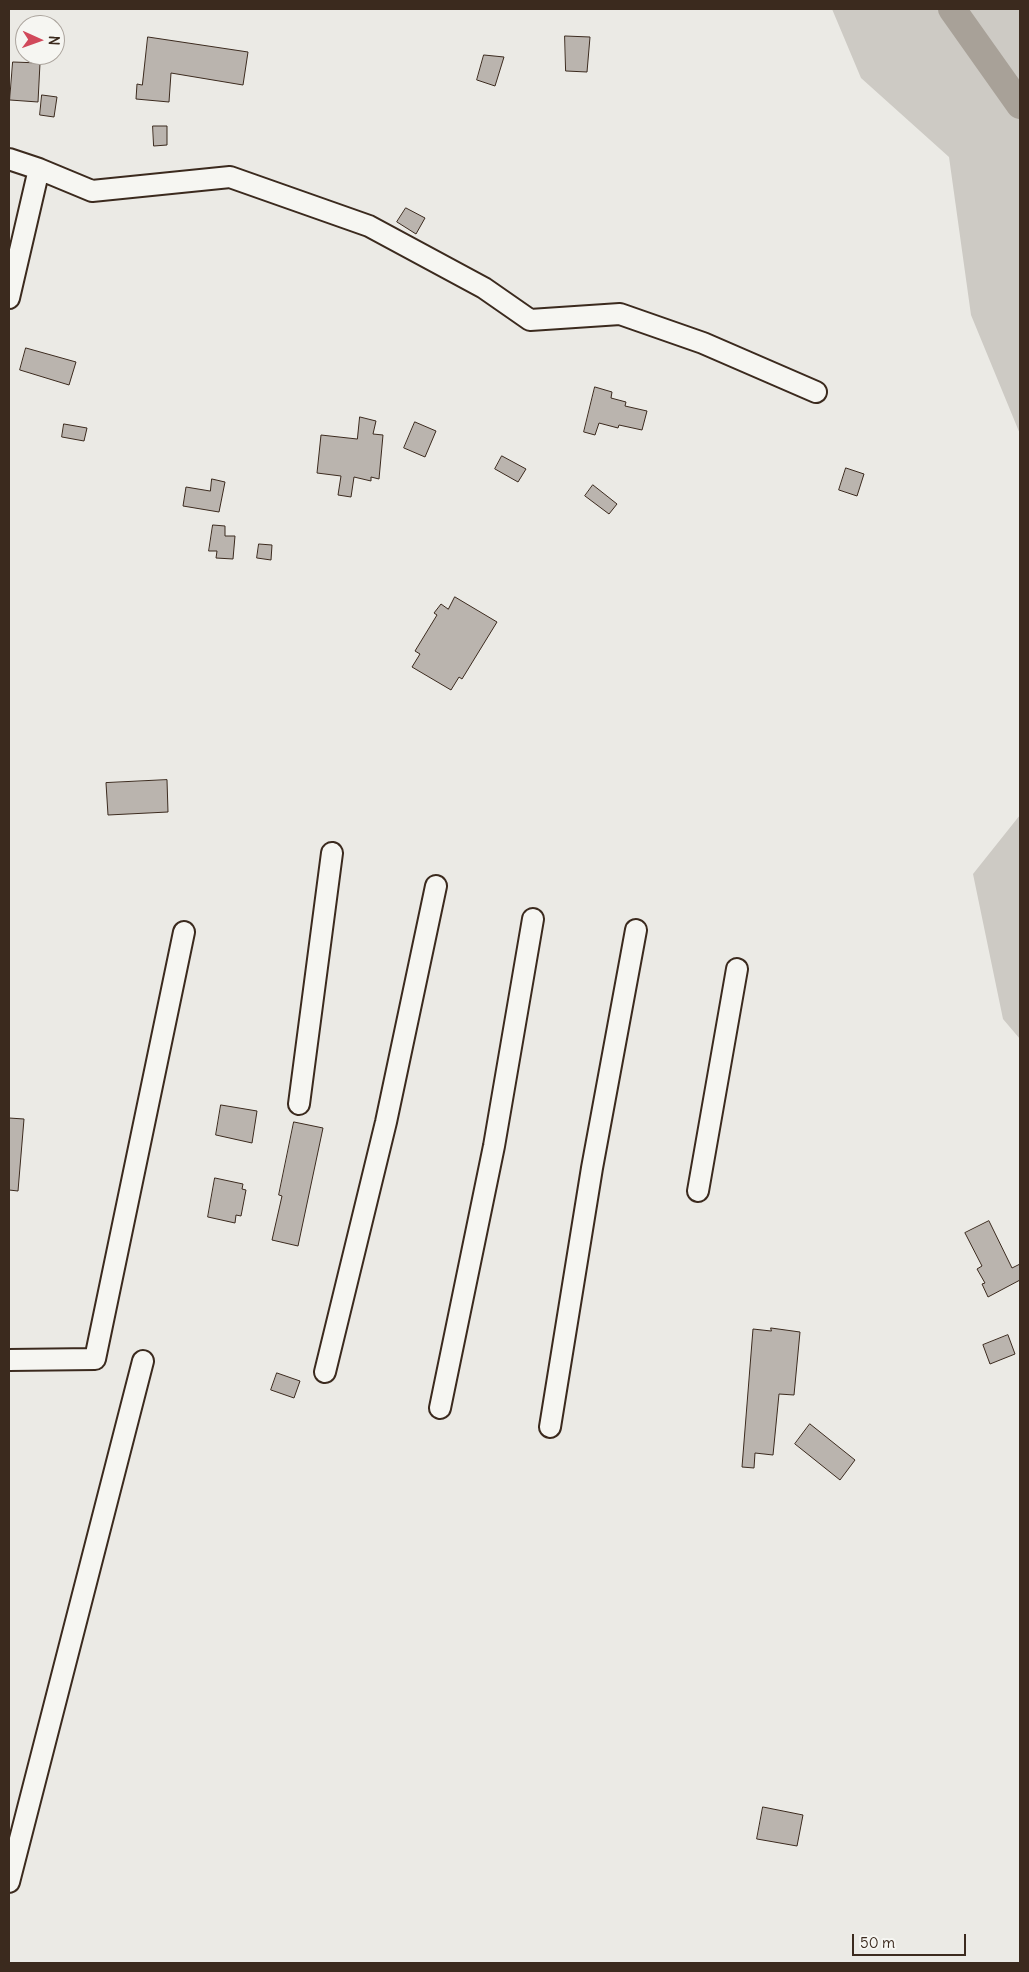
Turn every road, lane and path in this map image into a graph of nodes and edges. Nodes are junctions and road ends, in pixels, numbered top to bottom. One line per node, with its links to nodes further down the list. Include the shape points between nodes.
1 (9, 159): 2 (street)
2 (40, 169): 3 (street); 4 (street, via 92,191 230,177 370,226 484,288 530,320 620,314 703,343)
3 (9, 298)
4 (816, 392)
5 (332, 853): 11 (street)
6 (436, 886): 15 (street, via 386,1122)
7 (533, 919): 16 (street, via 494,1146)
8 (636, 930): 17 (street, via 592,1168)
9 (184, 932): 13 (street, via 95,1359)
10 (737, 969): 12 (street)
11 (299, 1104)
12 (698, 1191)
13 (9, 1360)
14 (143, 1361): 18 (street)
15 (325, 1372)
16 (440, 1408)
17 (550, 1427)
18 (9, 1882)

